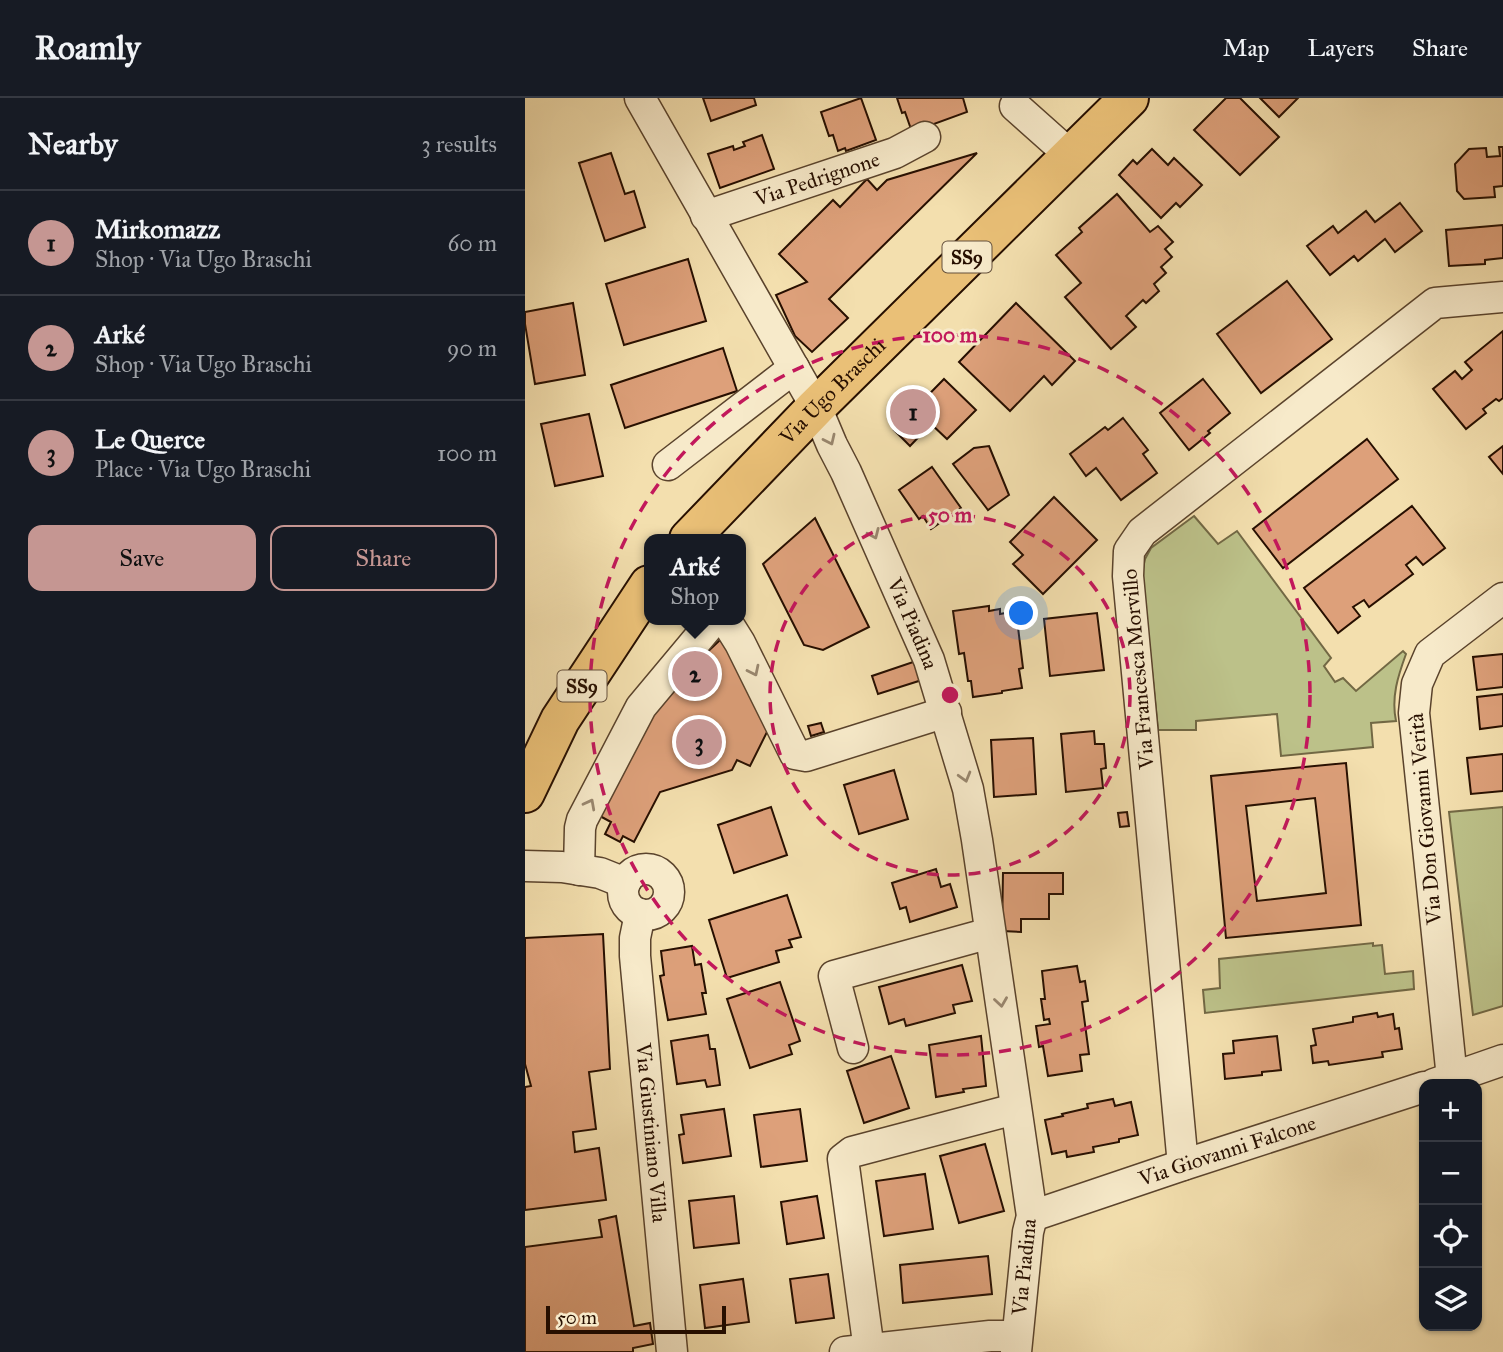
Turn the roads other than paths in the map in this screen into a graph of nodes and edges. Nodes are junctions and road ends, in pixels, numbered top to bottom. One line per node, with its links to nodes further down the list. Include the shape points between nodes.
1 (640, 98): 6 (street)
2 (1129, 98): 5 (main road, Via Ugo Braschi / SS9)
3 (1015, 106): 5 (street)
4 (925, 137): 6 (street, Via Pedrignone, via 895,153)
5 (1070, 155): 9 (main road, Via Ugo Braschi / SS9)
6 (706, 216): 8 (street)
7 (1503, 297): 29 (street, Via Francesca Morvillo, via 1435,303 1142,533 1129,551)
8 (794, 368): 9 (street); 10 (street)
9 (816, 407): 11 (main road, Via Ugo Braschi / SS9); 16 (street, Via Piadina, one-way to 16, via 929,660)
10 (668, 465)
11 (694, 534)
12 (644, 593): 17 (main road, SS9, via 560,720)
13 (1503, 598): 25 (street, Via Don Giovanni Verità, via 1430,654 1417,684 1414,713)
14 (709, 625): 19 (street, one-way to 14, via 582,820 641,707)
15 (727, 625): 16 (street, one-way to 16, via 795,754 806,756)
16 (946, 712): 22 (street, Via Piadina, one-way to 22, via 968,789)
17 (525, 793)
18 (525, 866): 19 (street)
19 (579, 870): 20 (street)
20 (625, 883): 21 (street, via 625,900); 21 (street, via 642,870 662,876 666,882 666,904 655,913)
21 (640, 914): 33 (street, Via Giustiniano Villa, via 635,956)
22 (990, 933): 23 (street, via 834,976); 28 (street, Via Piadina, one-way to 28)
23 (853, 1048)
24 (1503, 1060): 26 (street, Via Giovanni Falcone)
25 (1437, 1079)
26 (1448, 1079)
27 (1419, 1089): 29 (street, Via Giovanni Falcone)
28 (1015, 1109): 30 (street, Via Piadina); 32 (street, via 852,1152 843,1159)
29 (1183, 1165): 30 (street, Via Giovanni Falcone)
30 (1032, 1216): 31 (street, Via Piadina)
31 (1016, 1344): 32 (street, via 990,1336)
32 (857, 1351)
33 (672, 1352)

